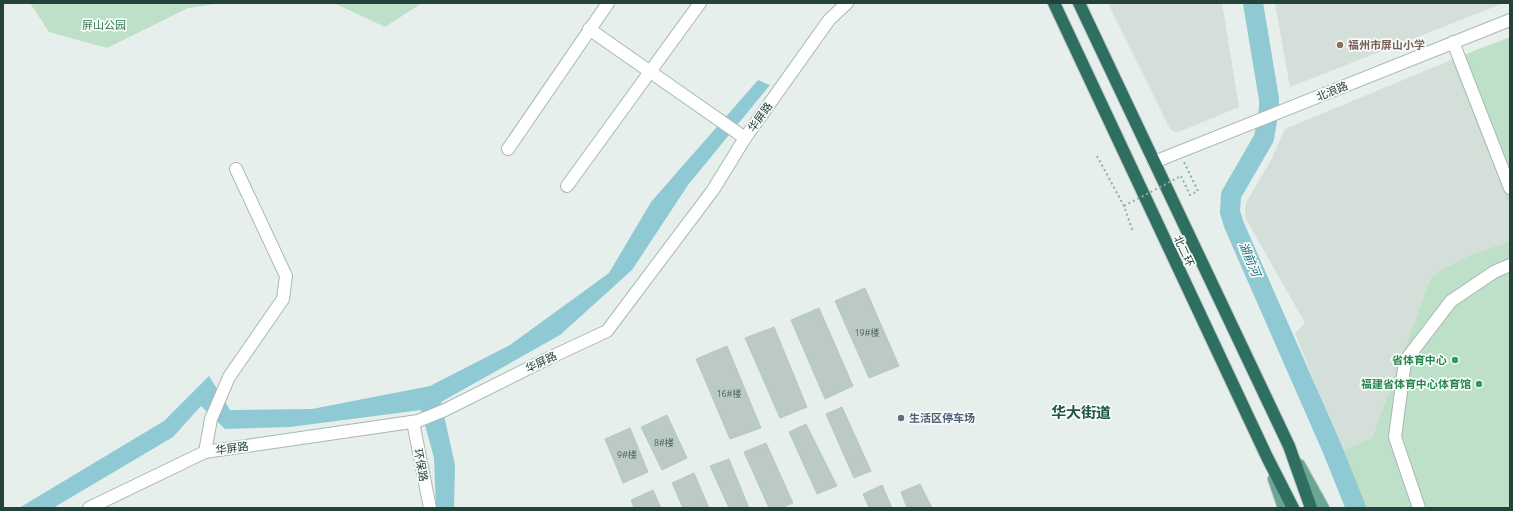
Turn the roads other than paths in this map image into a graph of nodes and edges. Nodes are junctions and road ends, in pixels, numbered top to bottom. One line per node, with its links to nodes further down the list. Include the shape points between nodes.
1 (608, 3): 7 (street)
2 (700, 3): 9 (street)
3 (847, 3): 10 (street, 华屏路, via 829,20)
4 (1054, 3): 20 (highway, 北二环)
5 (1079, 3): 12 (highway, 北二环)
6 (1510, 20): 8 (street, 北浪路)
7 (589, 29): 9 (street); 11 (street)
8 (1453, 42): 12 (street, 北浪路); 15 (street)
9 (650, 72): 10 (street); 14 (street)
10 (745, 138): 17 (street, 华屏路, via 713,190 607,331 445,410)
11 (508, 148)
12 (1154, 162): 18 (highway, 北二环)
13 (236, 169): 19 (street, via 286,276 282,299 229,377 211,419)
14 (567, 186)
15 (1510, 188)
16 (1510, 265): 27 (street, via 1494,272 1451,300 1405,361 1395,437)
17 (415, 421): 19 (street, 华屏路); 23 (street, 环保路)
18 (1289, 446): 21 (highway, 北二环); 26 (main road)
19 (205, 452): 22 (street, 华屏路)
20 (1267, 457): 24 (main road); 25 (highway, 北二环)
21 (1310, 507)
22 (89, 508)
23 (430, 508)
24 (1284, 508)
25 (1293, 508)
26 (1323, 508)
27 (1418, 508)

